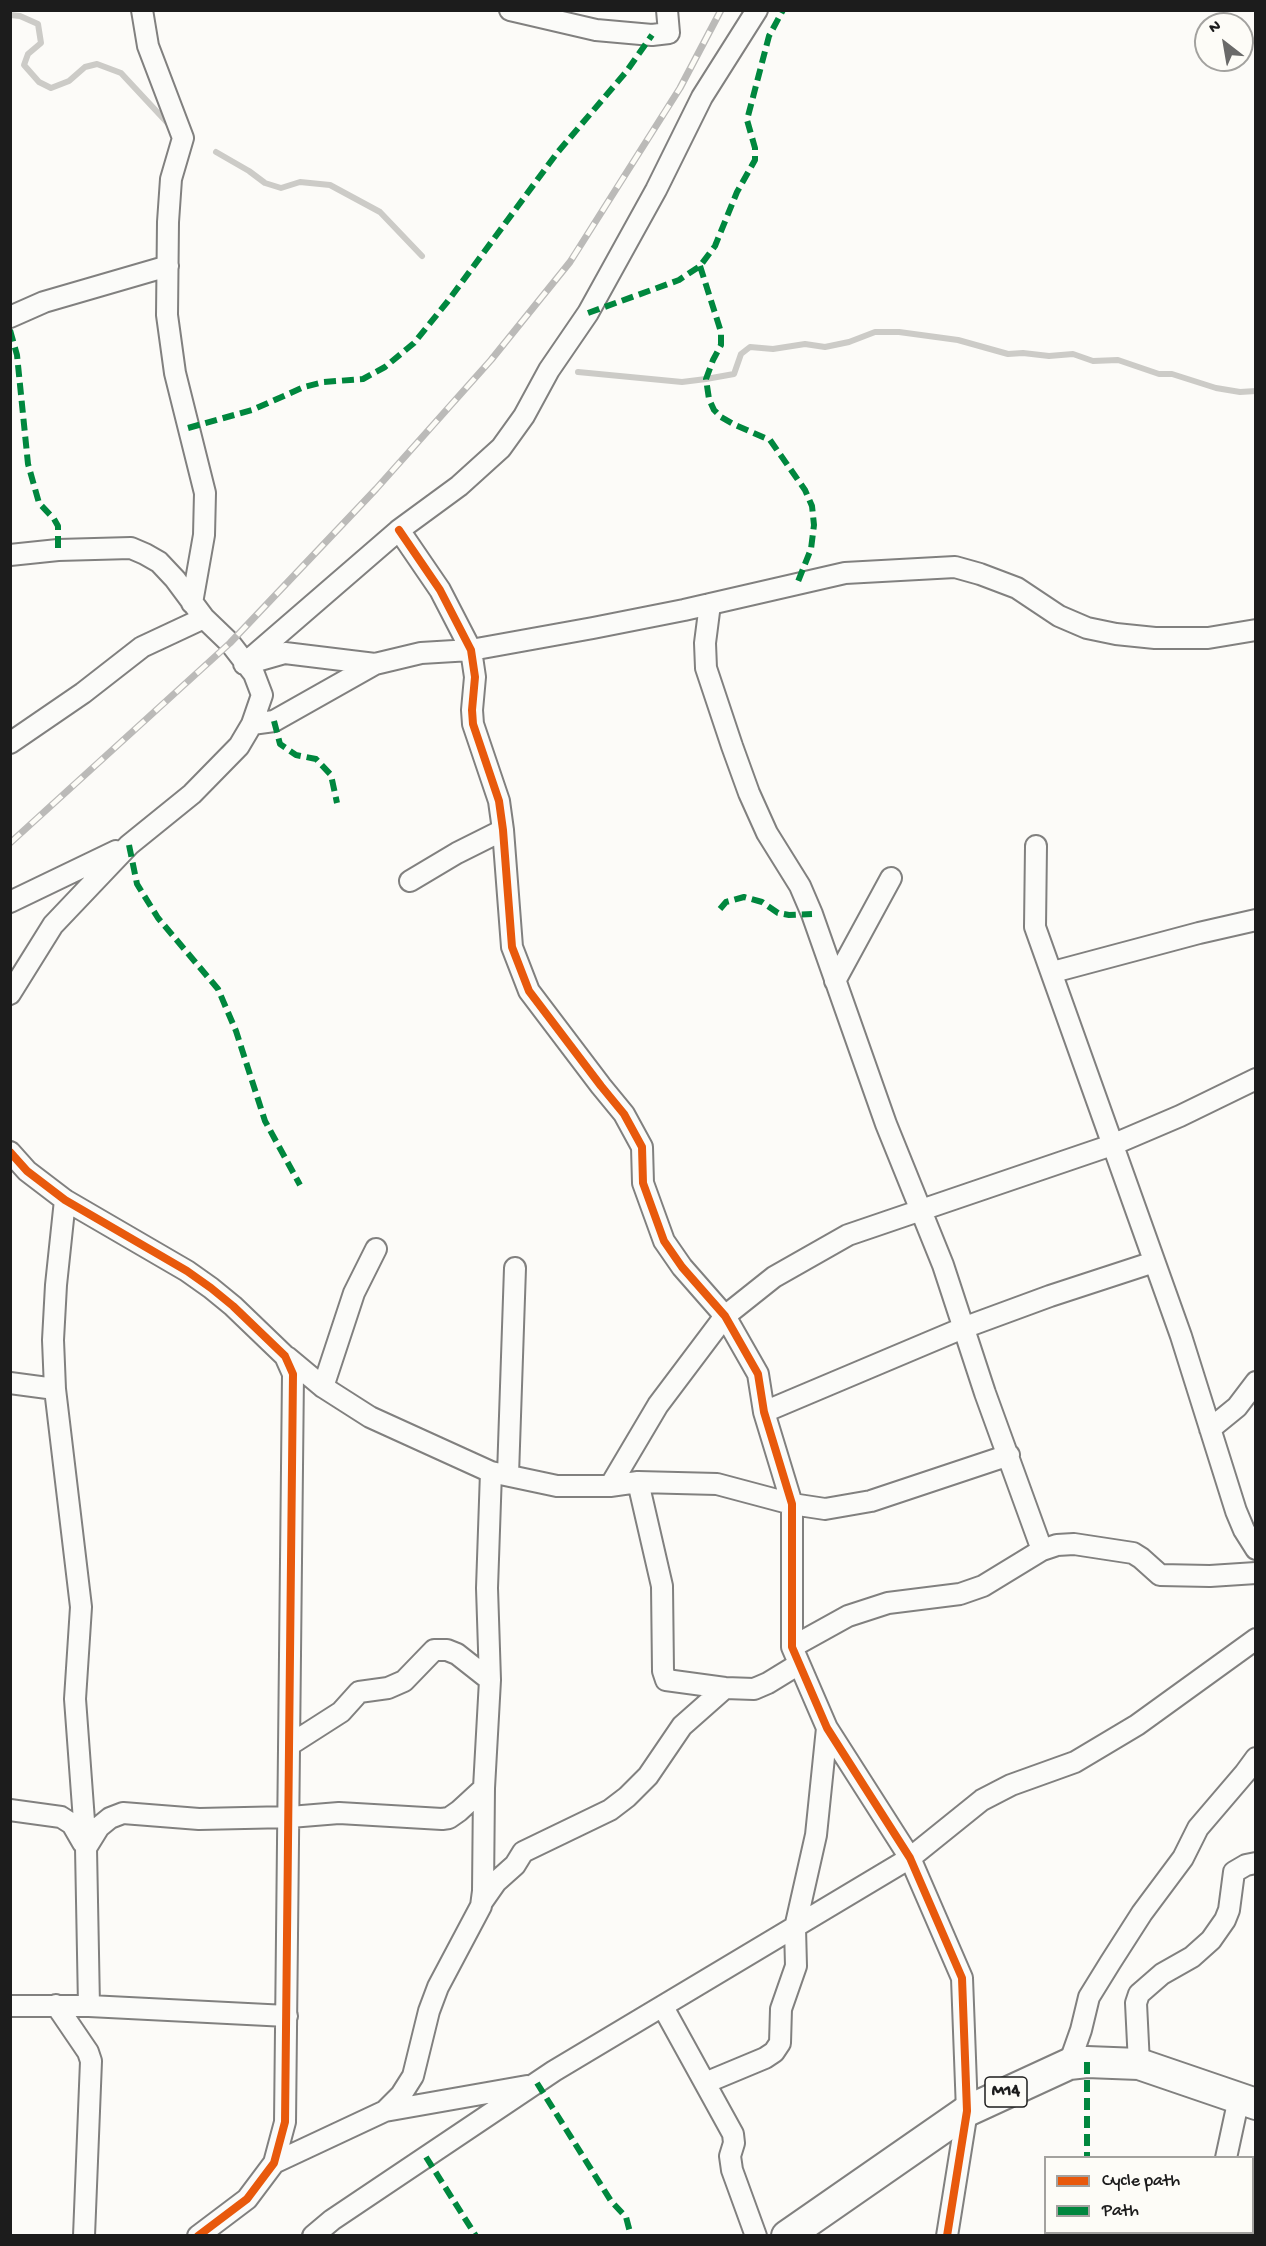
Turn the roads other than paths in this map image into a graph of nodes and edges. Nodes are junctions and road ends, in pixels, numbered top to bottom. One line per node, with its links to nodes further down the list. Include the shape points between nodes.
1 (142, 10): 5 (street, via 148,46 183,138 171,178)
2 (510, 10): 3 (street, via 596,30 652,35 669,33)
3 (667, 10)
4 (757, 10): 7 (street, via 702,98 588,313 549,370 524,416 501,448 459,486)
5 (168, 266): 6 (street, via 44,302); 10 (street, via 167,315 175,373 205,493)
6 (10, 317)
7 (399, 530): 12 (street, via 440,590); 13 (street)
8 (10, 555): 10 (street, via 131,548 159,562)
9 (710, 604): 11 (street, via 845,573 955,567 1017,588 1059,616 1087,628 1155,638 1208,638); 12 (street); 25 (street, via 706,668 749,793 767,833 800,886)
10 (198, 610): 13 (street); 16 (street)
11 (1256, 630)
12 (471, 650): 14 (street, via 421,652); 17 (street, via 475,677 473,724 499,801)
13 (244, 664): 14 (street, via 285,653); 15 (street, via 254,674 262,695)
14 (375, 664): 15 (street, via 274,721)
15 (252, 724): 18 (street, via 239,746 205,781)
16 (10, 743)
17 (503, 830): 21 (street); 35 (street, via 512,948 530,991 624,1114 642,1147 644,1183 664,1241)
18 (129, 845): 22 (street); 26 (street, via 54,925)
19 (1036, 846): 24 (street, via 1035,927)
20 (891, 878): 25 (street)
21 (410, 881)
22 (10, 902)
23 (1256, 920): 24 (street)
24 (1053, 972): 28 (street)
25 (835, 981): 31 (street, via 886,1124)
26 (10, 994)
27 (1256, 1079): 28 (street)
28 (1112, 1146): 31 (street); 33 (street)
29 (11, 1153): 30 (street, via 27,1171)
30 (65, 1200): 37 (street, via 195,1277 233,1306); 41 (street, via 53,1340)
31 (922, 1210): 35 (street, via 849,1235 774,1277); 36 (street)
32 (376, 1249): 40 (street, via 354,1293)
33 (1154, 1262): 36 (street); 43 (street)
34 (515, 1268): 45 (street)
35 (725, 1316): 42 (street, via 758,1374); 47 (street, via 658,1405)
36 (963, 1328): 42 (street); 44 (street)
37 (285, 1356): 40 (street); 57 (street, via 293,1374 294,1392)
38 (1256, 1382): 43 (street, via 1237,1407)
39 (10, 1383): 41 (street)
40 (323, 1388): 45 (street, via 370,1417)
41 (55, 1389): 62 (street, via 81,1607 75,1699)
42 (764, 1412): 48 (street)
43 (1210, 1429): 49 (street, via 1236,1511)
44 (1009, 1455): 48 (street, via 871,1501 825,1509); 50 (street)
45 (499, 1474): 47 (street, via 557,1486); 54 (street, via 487,1588)
46 (638, 1482): 47 (street); 48 (street, via 717,1484); 55 (street, via 662,1586 663,1676 669,1682)
47 (610, 1486)
48 (792, 1504): 53 (street)
49 (1256, 1548)
50 (1042, 1550): 51 (street, via 1074,1544 1133,1553 1160,1575 1168,1576); 53 (street, via 983,1586 960,1594 888,1603 848,1616)
51 (1256, 1573)
52 (1256, 1639): 63 (street, via 1137,1725 1075,1762 982,1800)
53 (796, 1656): 55 (street, via 768,1683 754,1689); 56 (street)
54 (490, 1680): 57 (street, via 457,1654 435,1650 405,1681 359,1692 341,1712); 59 (street)
55 (725, 1688): 65 (street, via 682,1726 644,1781 627,1797 610,1810 523,1852)
56 (827, 1728): 63 (street); 66 (street, via 816,1835)
57 (291, 1744): 61 (street)
58 (1252, 1766): 72 (street, via 1198,1828 1183,1858 1142,1913 1089,1997)
59 (484, 1788): 61 (street, via 449,1818 339,1814); 65 (street)
60 (10, 1810): 62 (street, via 66,1820)
61 (290, 1817): 62 (street, via 199,1819 123,1813 99,1827); 71 (street)
62 (86, 1848): 69 (street)
63 (910, 1858): 66 (street); 78 (street, via 962,1978)
64 (1256, 1863): 73 (street, via 1234,1872 1229,1910 1211,1940 1139,1994)
65 (482, 1902): 77 (street, via 438,1987 413,2076 401,2096)
66 (795, 1928): 70 (street); 74 (street, via 796,1966 781,2009 780,2043 765,2058)
67 (56, 2005): 68 (street); 69 (street); 81 (street, via 91,2061)
68 (10, 2006)
69 (88, 2006): 71 (street)
70 (663, 2007): 74 (street); 75 (street)
71 (287, 2016): 80 (street, via 285,2122)
72 (1069, 2064): 73 (main road, M14); 78 (main road, M14)
73 (1139, 2064): 76 (main road, M14)
74 (705, 2083): 84 (street, via 733,2134 732,2170)
75 (534, 2085): 77 (street); 83 (street)
76 (1247, 2101): 79 (street)
77 (385, 2111): 80 (street)
78 (967, 2111): 85 (main road, M14); 86 (street)
79 (1226, 2156)
80 (274, 2163): 82 (street, via 247,2199)
81 (84, 2235)
82 (198, 2235)
83 (313, 2235)
84 (756, 2235)
85 (787, 2235)
86 (947, 2235)

